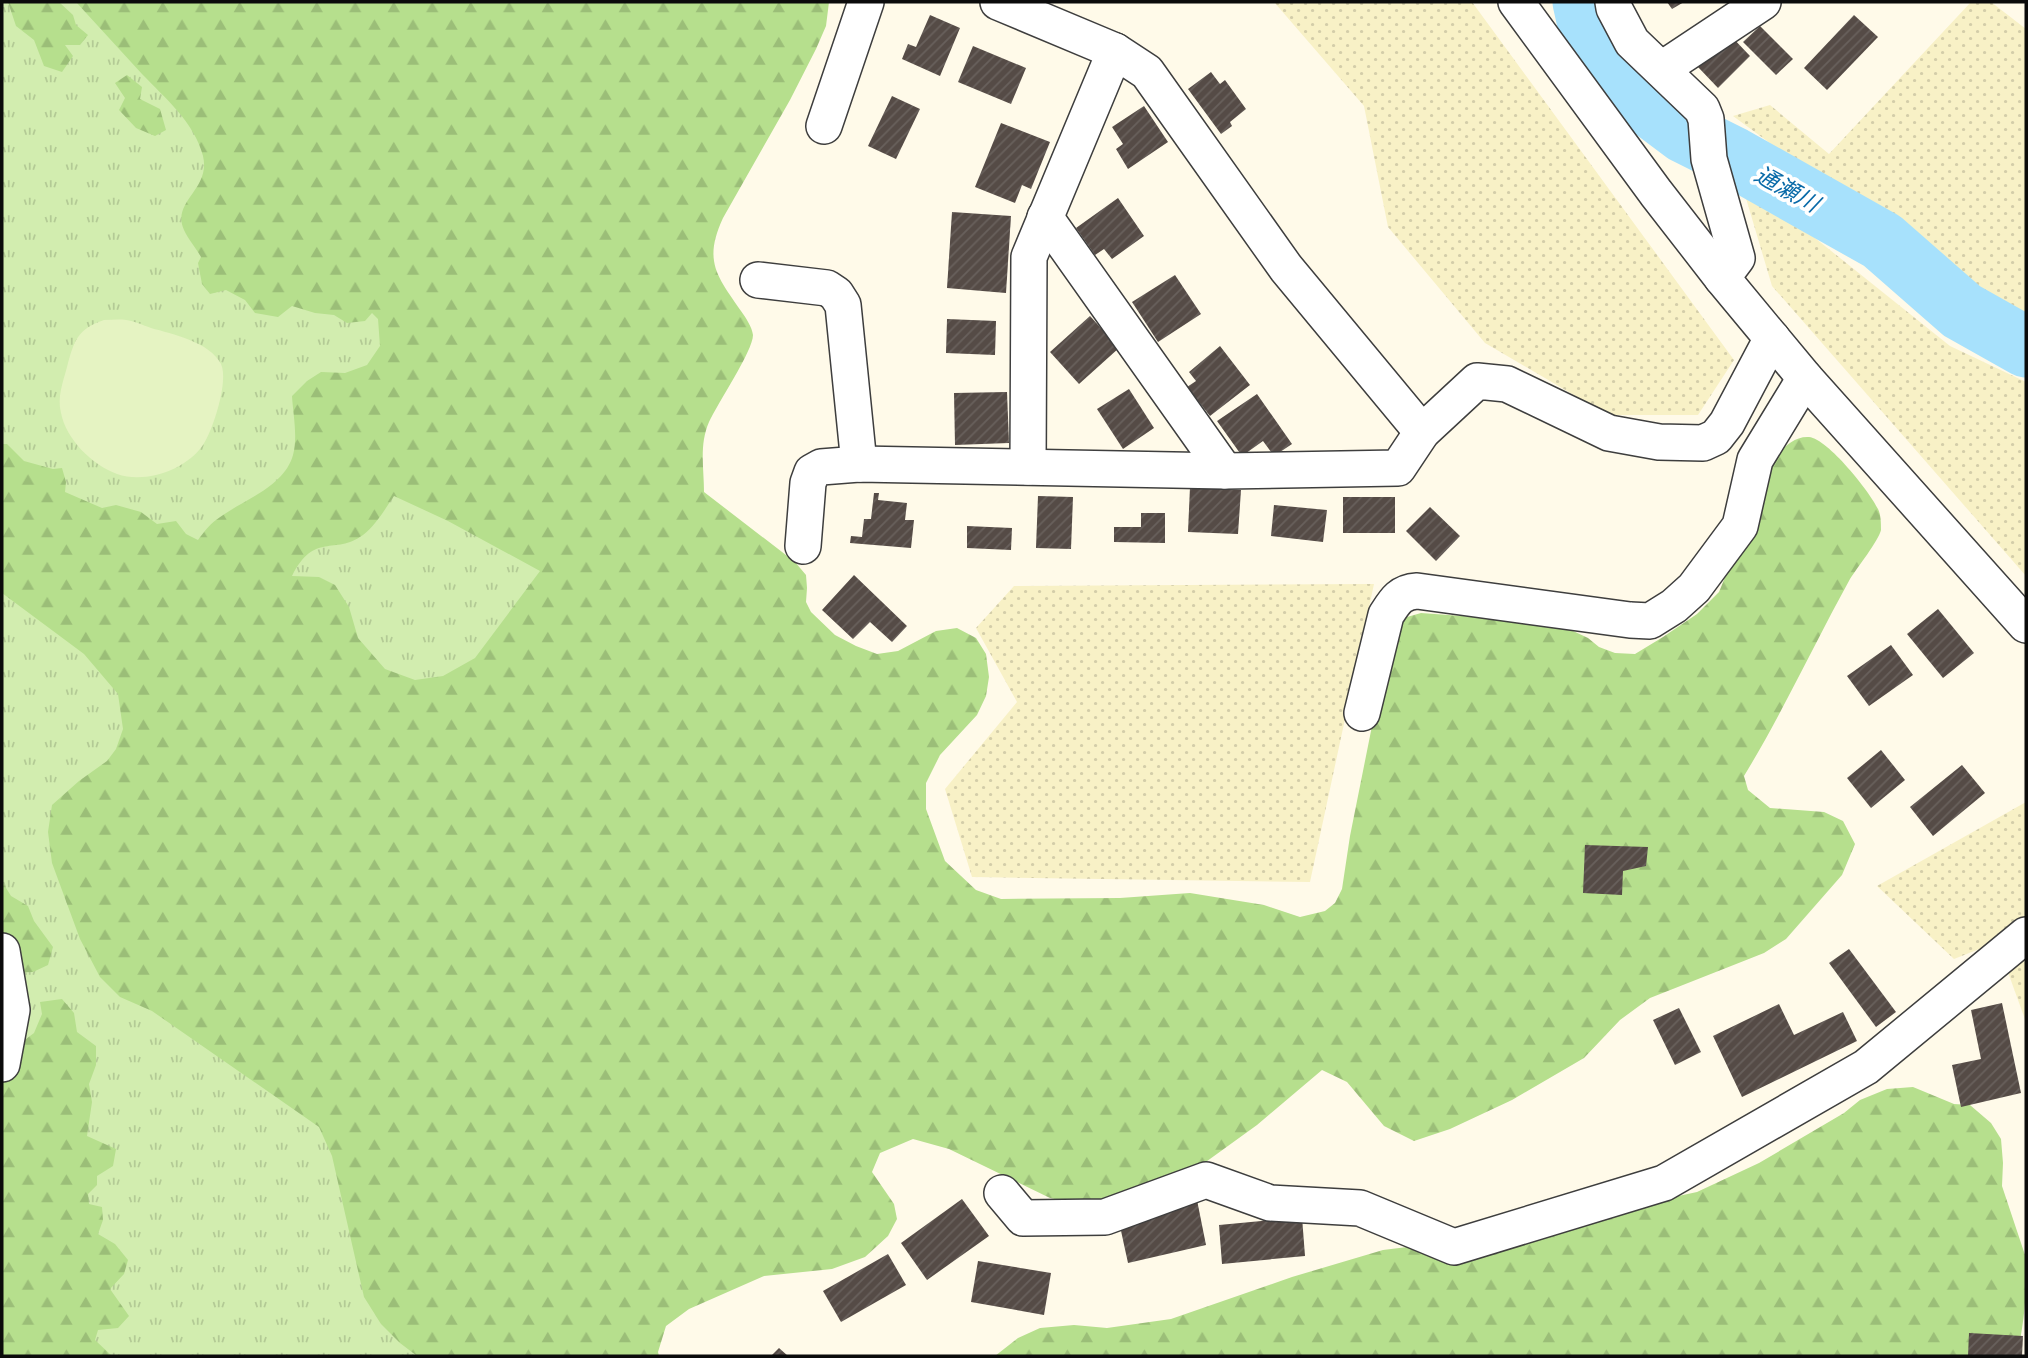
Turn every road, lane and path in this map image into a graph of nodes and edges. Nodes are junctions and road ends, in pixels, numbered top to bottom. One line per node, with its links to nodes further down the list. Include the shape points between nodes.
1 (866, 2): 8 (street)
2 (998, 2): 6 (street)
3 (1516, 2): 10 (street)
4 (1613, 2): 7 (street, via 1632,42)
5 (1763, 2): 7 (street)
6 (1115, 51): 11 (street); 16 (street, via 1147,72 1286,268)
7 (1662, 69): 9 (street, via 1702,109)
8 (824, 126)
9 (1711, 168): 10 (street); 12 (street, via 1737,258)
10 (1656, 193): 12 (street)
11 (1045, 217): 18 (street, via 1029,257); 19 (street)
12 (1722, 278): 14 (street)
13 (758, 280): 17 (street, via 827,288 843,305)
14 (1772, 338): 15 (street); 16 (street, via 1727,423 1716,437 1703,443 1659,443 1609,433 1507,384 1477,382)
15 (1805, 378): 21 (street); 22 (street, via 1755,460 1740,526 1694,588 1674,607 1650,621 1630,620 1406,592 1386,615)
16 (1422, 432): 19 (street, via 1398,468)
17 (859, 464): 18 (street); 20 (street, via 812,472)
18 (1028, 467): 19 (street)
19 (1225, 471)
20 (803, 546)
21 (2026, 625)
22 (1362, 713)
23 (2026, 935): 26 (street, via 1866,1067 1664,1183 1454,1247 1360,1208 1270,1203 1206,1180 1105,1217 1023,1218)
24 (2, 951): 25 (street, via 12,1010)
25 (2, 1064)
26 (1002, 1193)

